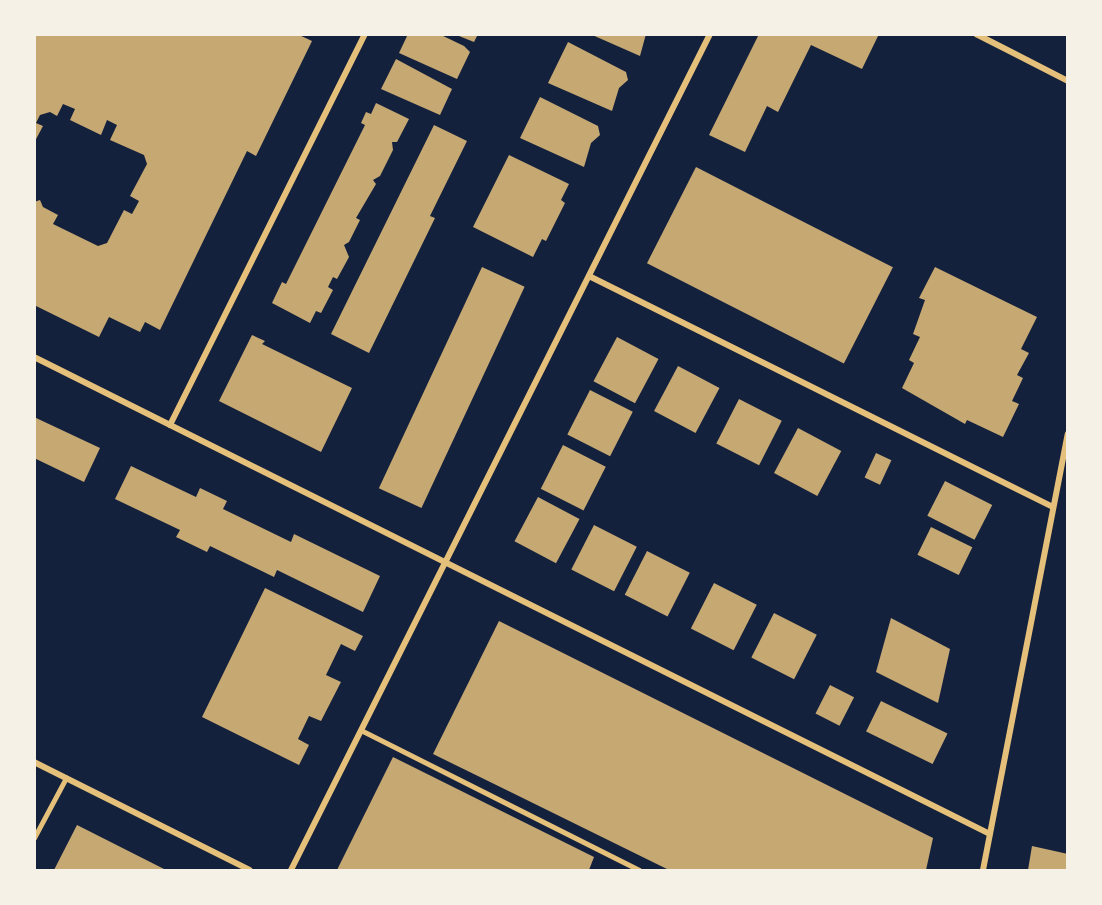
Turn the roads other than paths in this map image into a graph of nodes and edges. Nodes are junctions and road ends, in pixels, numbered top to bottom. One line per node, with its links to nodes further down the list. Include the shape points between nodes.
1 (365, 34): 7 (street)
2 (710, 34): 5 (street)
3 (976, 34): 4 (street)
4 (1068, 81)
5 (589, 276): 9 (street); 10 (street)
6 (34, 357): 7 (street)
7 (170, 425): 10 (street)
8 (1068, 434): 9 (street)
9 (1053, 507): 14 (street)
10 (447, 562): 11 (street); 14 (street)
11 (363, 731): 17 (street); 18 (lane)
12 (34, 762): 13 (street)
13 (66, 778): 15 (lane); 16 (street)
14 (990, 834): 19 (street)
15 (34, 838)
16 (250, 870)
17 (291, 870)
18 (639, 870)
19 (983, 870)

